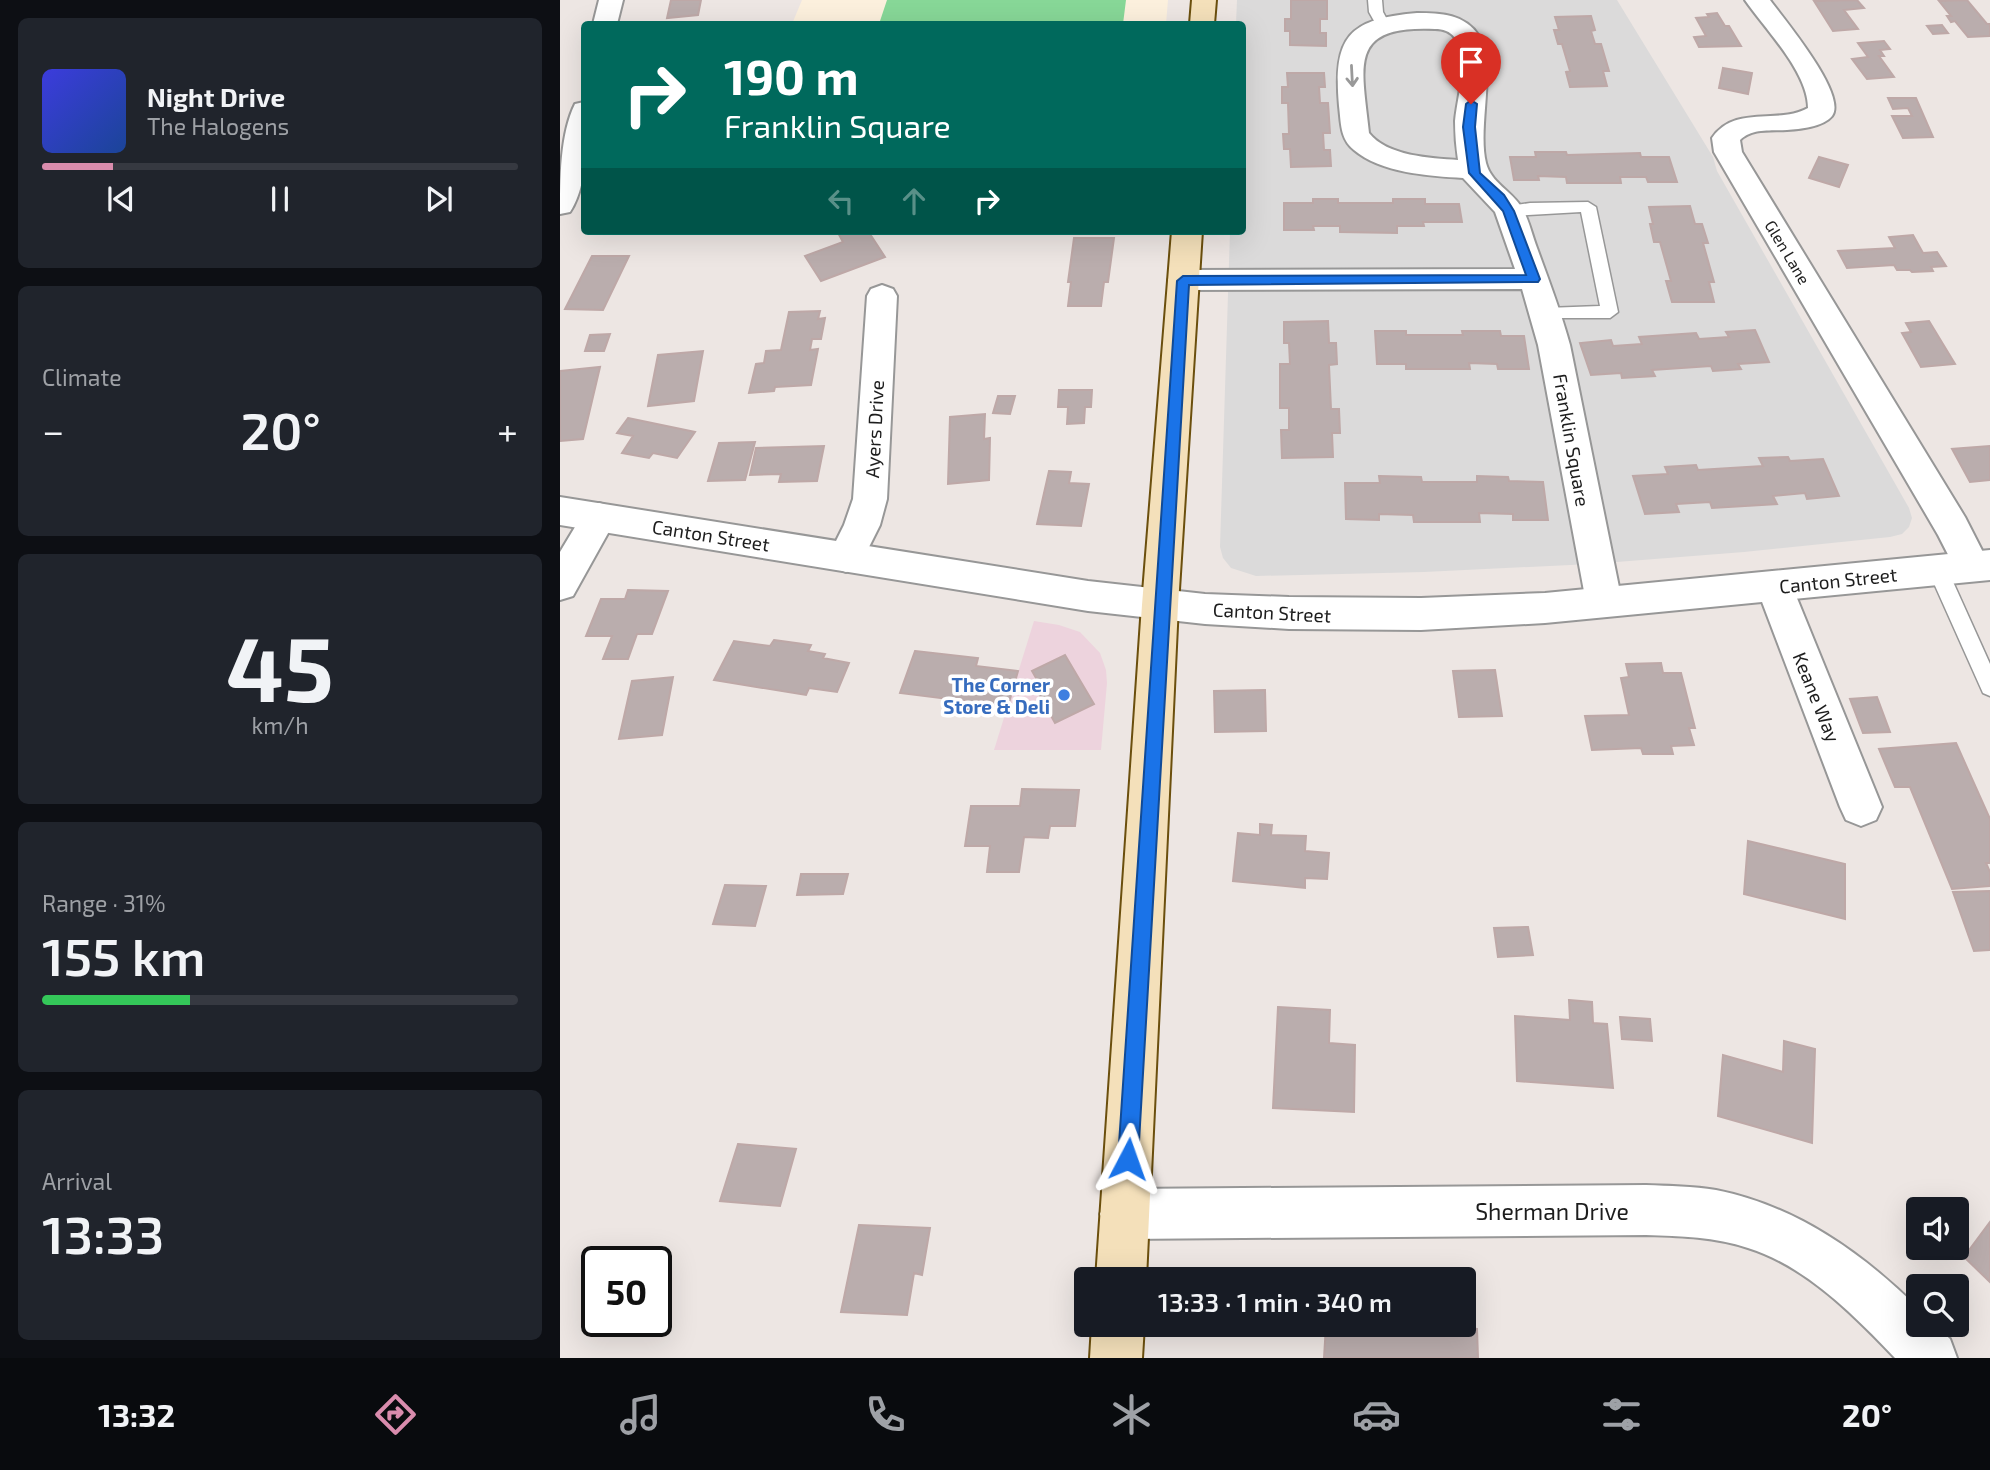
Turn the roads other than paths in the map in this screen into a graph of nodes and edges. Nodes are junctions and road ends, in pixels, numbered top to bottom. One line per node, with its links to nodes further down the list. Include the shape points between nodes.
1 (611, 0): 5 (street)
2 (1204, 0): 6 (main road)
3 (1757, 0): 19 (street, Glen Lane, via 1816,85 1823,106 1807,120 1736,129 1726,138 1728,152 1952,527)
4 (1379, 13): 8 (street, via 1444,23 1459,27 1466,35 1475,82 1469,127); 8 (street, one-way to 8, via 1353,47 1358,141 1371,151 1438,168)
5 (606, 21)
6 (1202, 21)
7 (581, 122): 9 (street)
8 (1474, 169): 10 (street, Franklin Square, via 1478,180)
9 (560, 205)
10 (1508, 211): 12 (street, Franklin Square); 15 (lane, via 1588,207 1610,312)
11 (1186, 235): 13 (main road)
12 (1534, 279): 13 (street); 15 (street, Franklin Square)
13 (1183, 281): 23 (main road)
14 (882, 296): 18 (street, Ayers Drive, via 870,499)
15 (1546, 314): 22 (street, Franklin Square)
16 (560, 511): 17 (street, Canton Street)
17 (599, 517): 18 (street, Canton Street); 20 (street)
18 (846, 557): 23 (street, Canton Street)
19 (1966, 567): 21 (street, Canton Street); 24 (lane)
20 (560, 585)
21 (1774, 586): 22 (street, Canton Street); 25 (street, Keane Way)
22 (1604, 602): 23 (street, Canton Street, via 1379,615)
23 (1160, 605): 26 (main road)
24 (1990, 687)
25 (1861, 807)
26 (1125, 1214): 27 (main road); 30 (street, Sherman Drive, via 1646,1210 1715,1215 1777,1234 1831,1265 1884,1308)
27 (1122, 1267)
28 (1117, 1337): 29 (main road)
29 (1116, 1358)
30 (1931, 1358)

